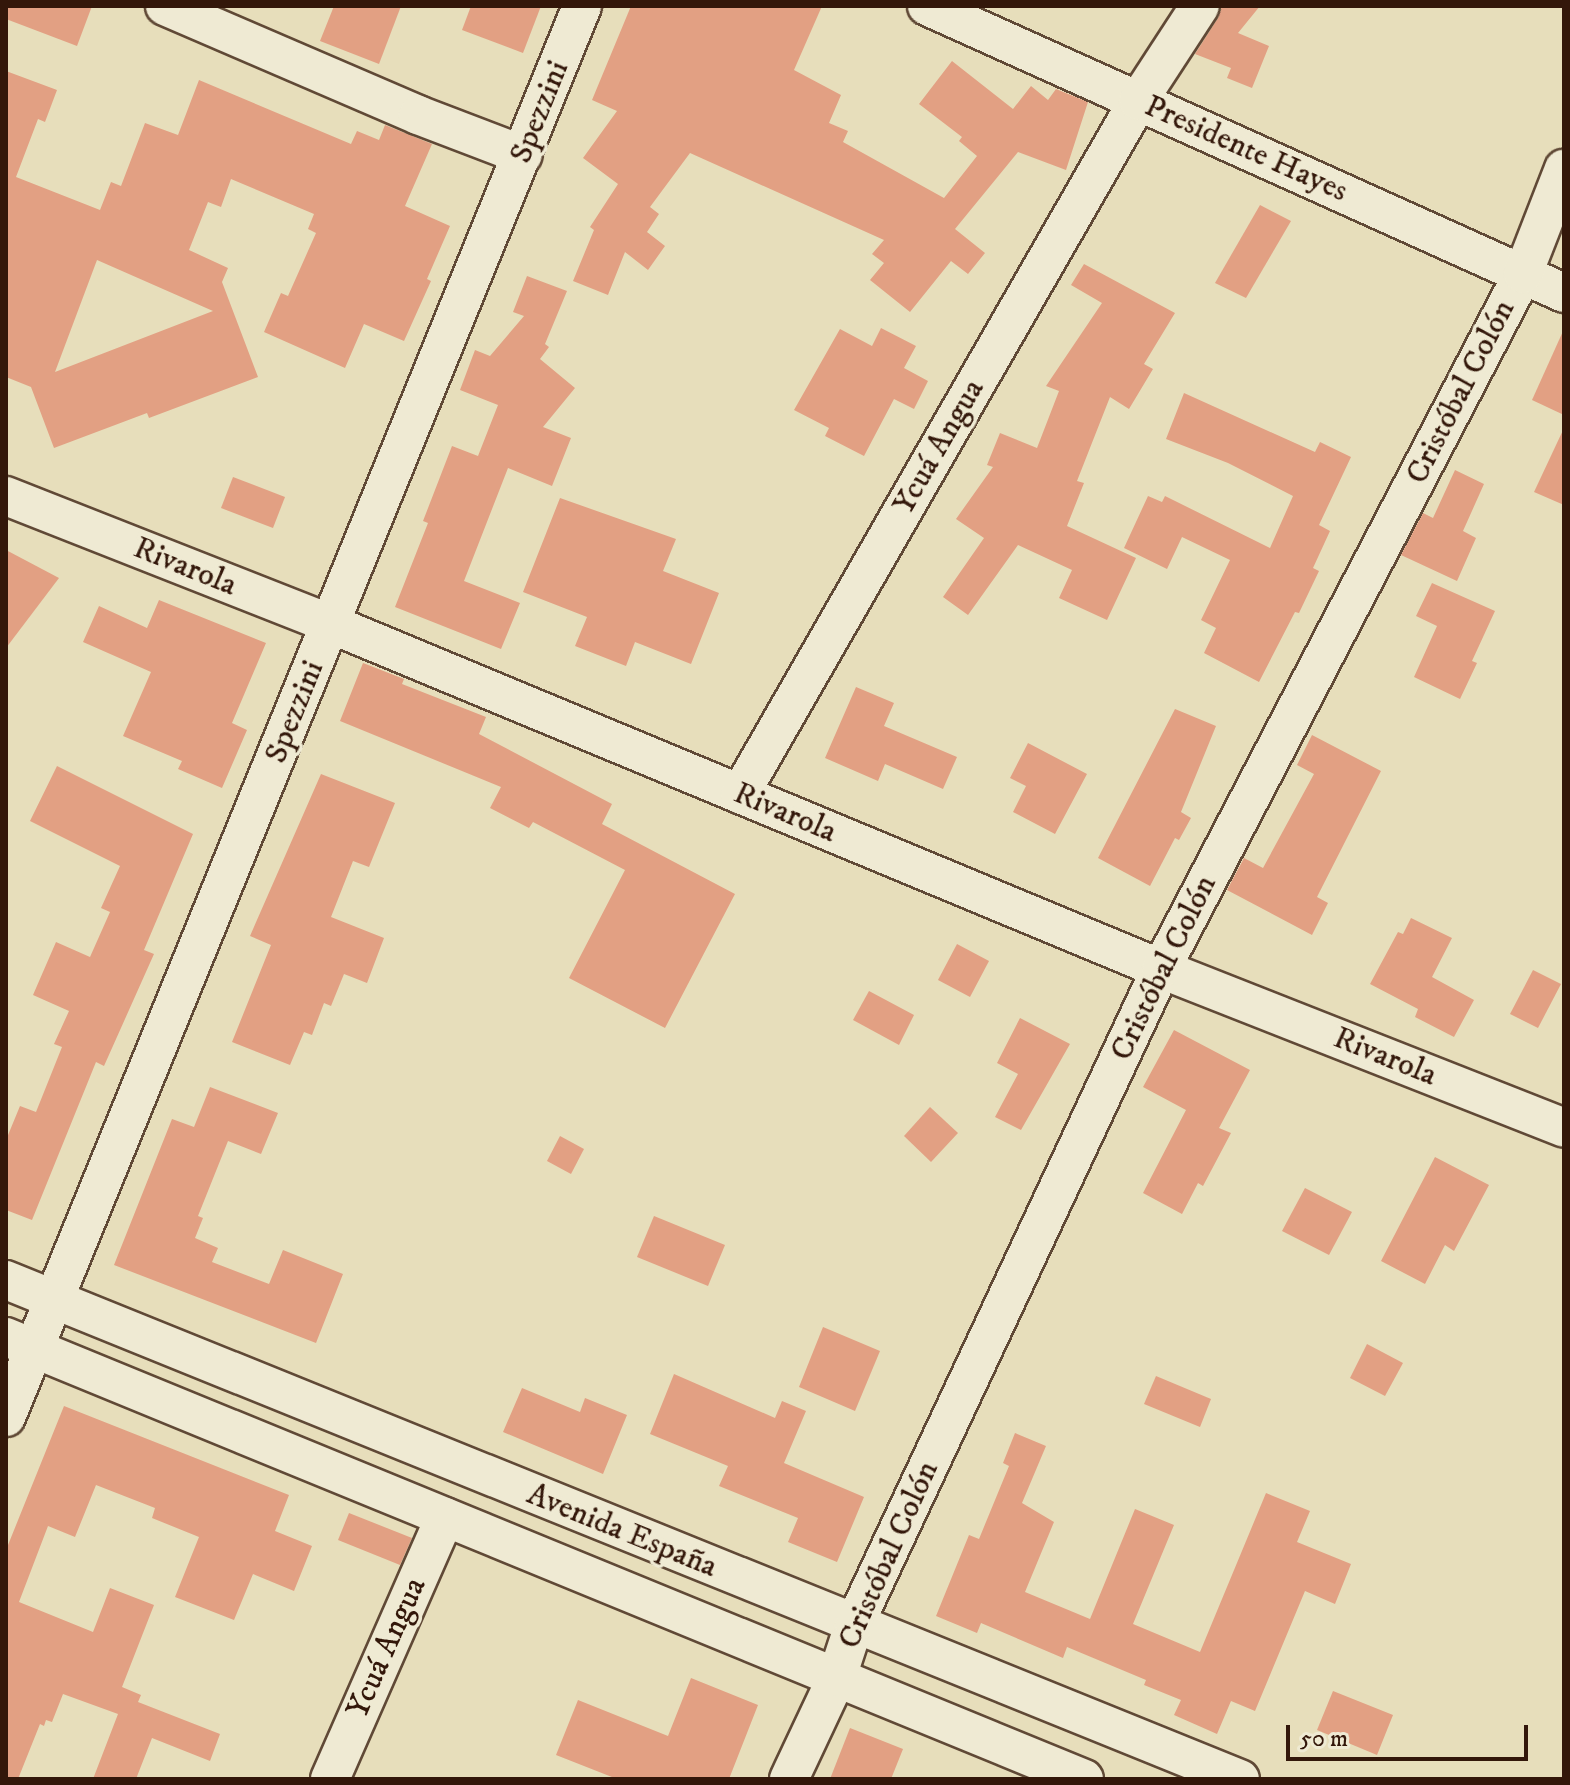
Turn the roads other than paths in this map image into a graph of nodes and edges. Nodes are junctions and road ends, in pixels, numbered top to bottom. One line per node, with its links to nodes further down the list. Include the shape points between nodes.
1 (165, 6): 6 (street)
2 (582, 6): 6 (street, Spezzini)
3 (927, 6): 5 (street, Presidente Hayes)
4 (1200, 6): 5 (street, Ycuá Angua)
5 (1138, 101): 8 (street, Presidente Hayes); 12 (street, Ycuá Angua)
6 (523, 155): 11 (street, Spezzini)
7 (1564, 169): 8 (street, Cristóbal Colón)
8 (1523, 274): 9 (street, Presidente Hayes); 13 (street, Cristóbal Colón)
9 (1564, 293)
10 (6, 496): 11 (street, Rivarola)
11 (331, 624): 12 (street, Rivarola); 16 (street, Spezzini)
12 (740, 794): 13 (street, Rivarola)
13 (1161, 969): 14 (street, Rivarola); 20 (street, Cristóbal Colón)
14 (1564, 1128)
15 (6, 1280): 16 (street, Avenida España)
16 (53, 1301): 17 (street, Spezzini); 20 (street, Avenida España)
17 (20, 1343): 18 (street, Spezzini); 19 (street, Avenida España)
18 (6, 1417)
19 (445, 1517): 21 (street, Avenida España); 22 (street, Ycuá Angua)
20 (854, 1625): 21 (street, Cristóbal Colón); 25 (street, Avenida España)
21 (837, 1677): 23 (street, Cristóbal Colón); 24 (street, Avenida España)
22 (330, 1779)
23 (789, 1779)
24 (1084, 1779)
25 (1240, 1779)

